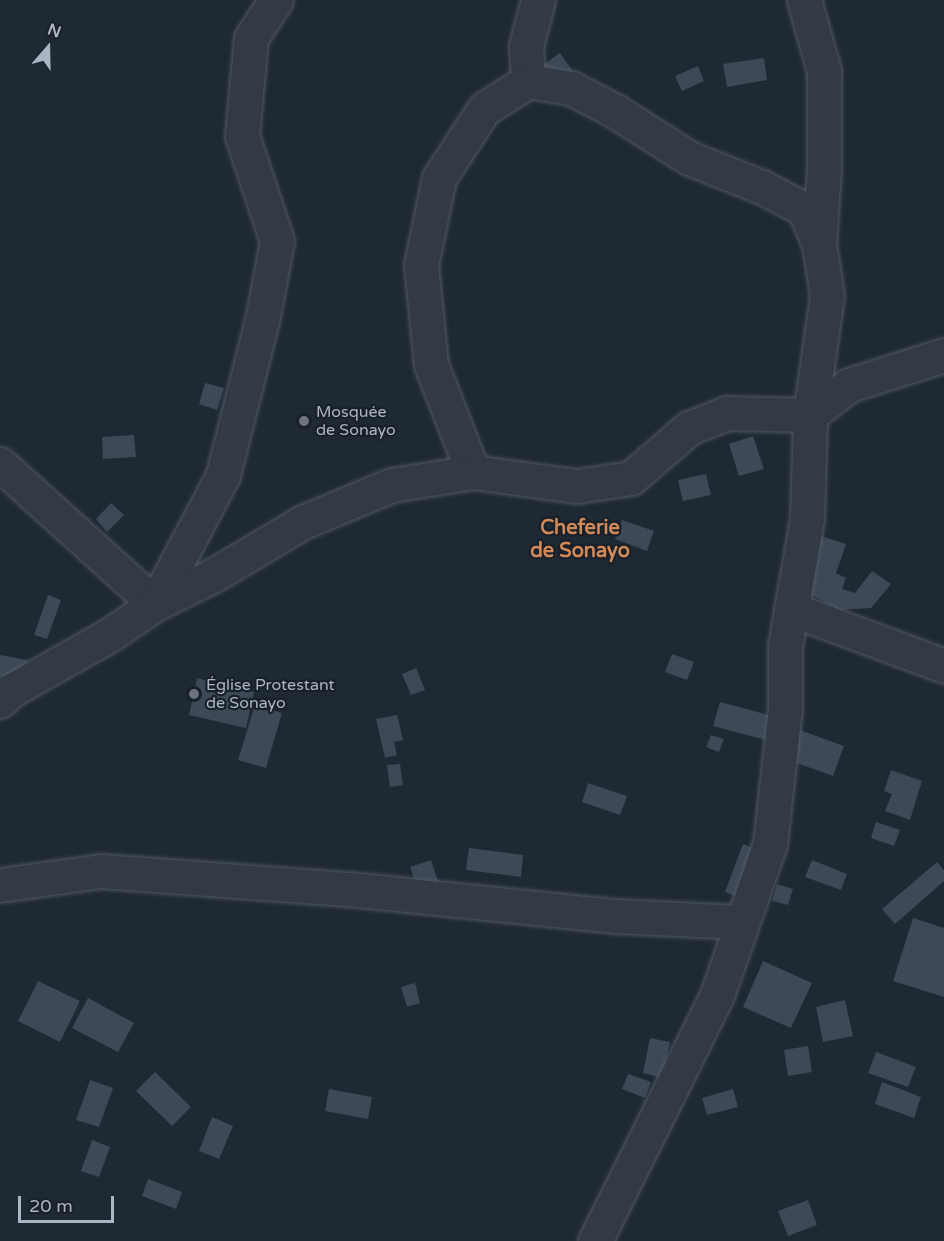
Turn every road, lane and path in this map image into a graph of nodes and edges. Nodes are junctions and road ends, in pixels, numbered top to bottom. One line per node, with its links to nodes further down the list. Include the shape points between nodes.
1 (276, 0): 10 (street, via 251,38 242,136 277,241 263,316 223,475)
2 (538, 0): 4 (street, via 526,46)
3 (804, 0): 5 (street, via 824,71)
4 (528, 81): 5 (street, via 571,88 689,158 762,186 804,209); 9 (street, via 484,109 439,178 421,265 431,365)
5 (819, 244): 7 (street, via 827,296)
6 (944, 355): 7 (street, via 849,385)
7 (810, 416): 9 (street, via 726,413 689,428 631,478 577,486); 11 (street, via 807,518)
8 (0, 464): 10 (street)
9 (473, 472): 10 (street, via 392,484 303,522 212,576)
10 (155, 604): 13 (street, via 111,634)
11 (791, 609): 12 (street); 15 (street, via 770,844)
12 (944, 666)
13 (4, 692)
14 (0, 885): 15 (street, via 101,871 349,889 616,916)
15 (739, 922): 16 (street, via 717,995)
16 (595, 1241)

